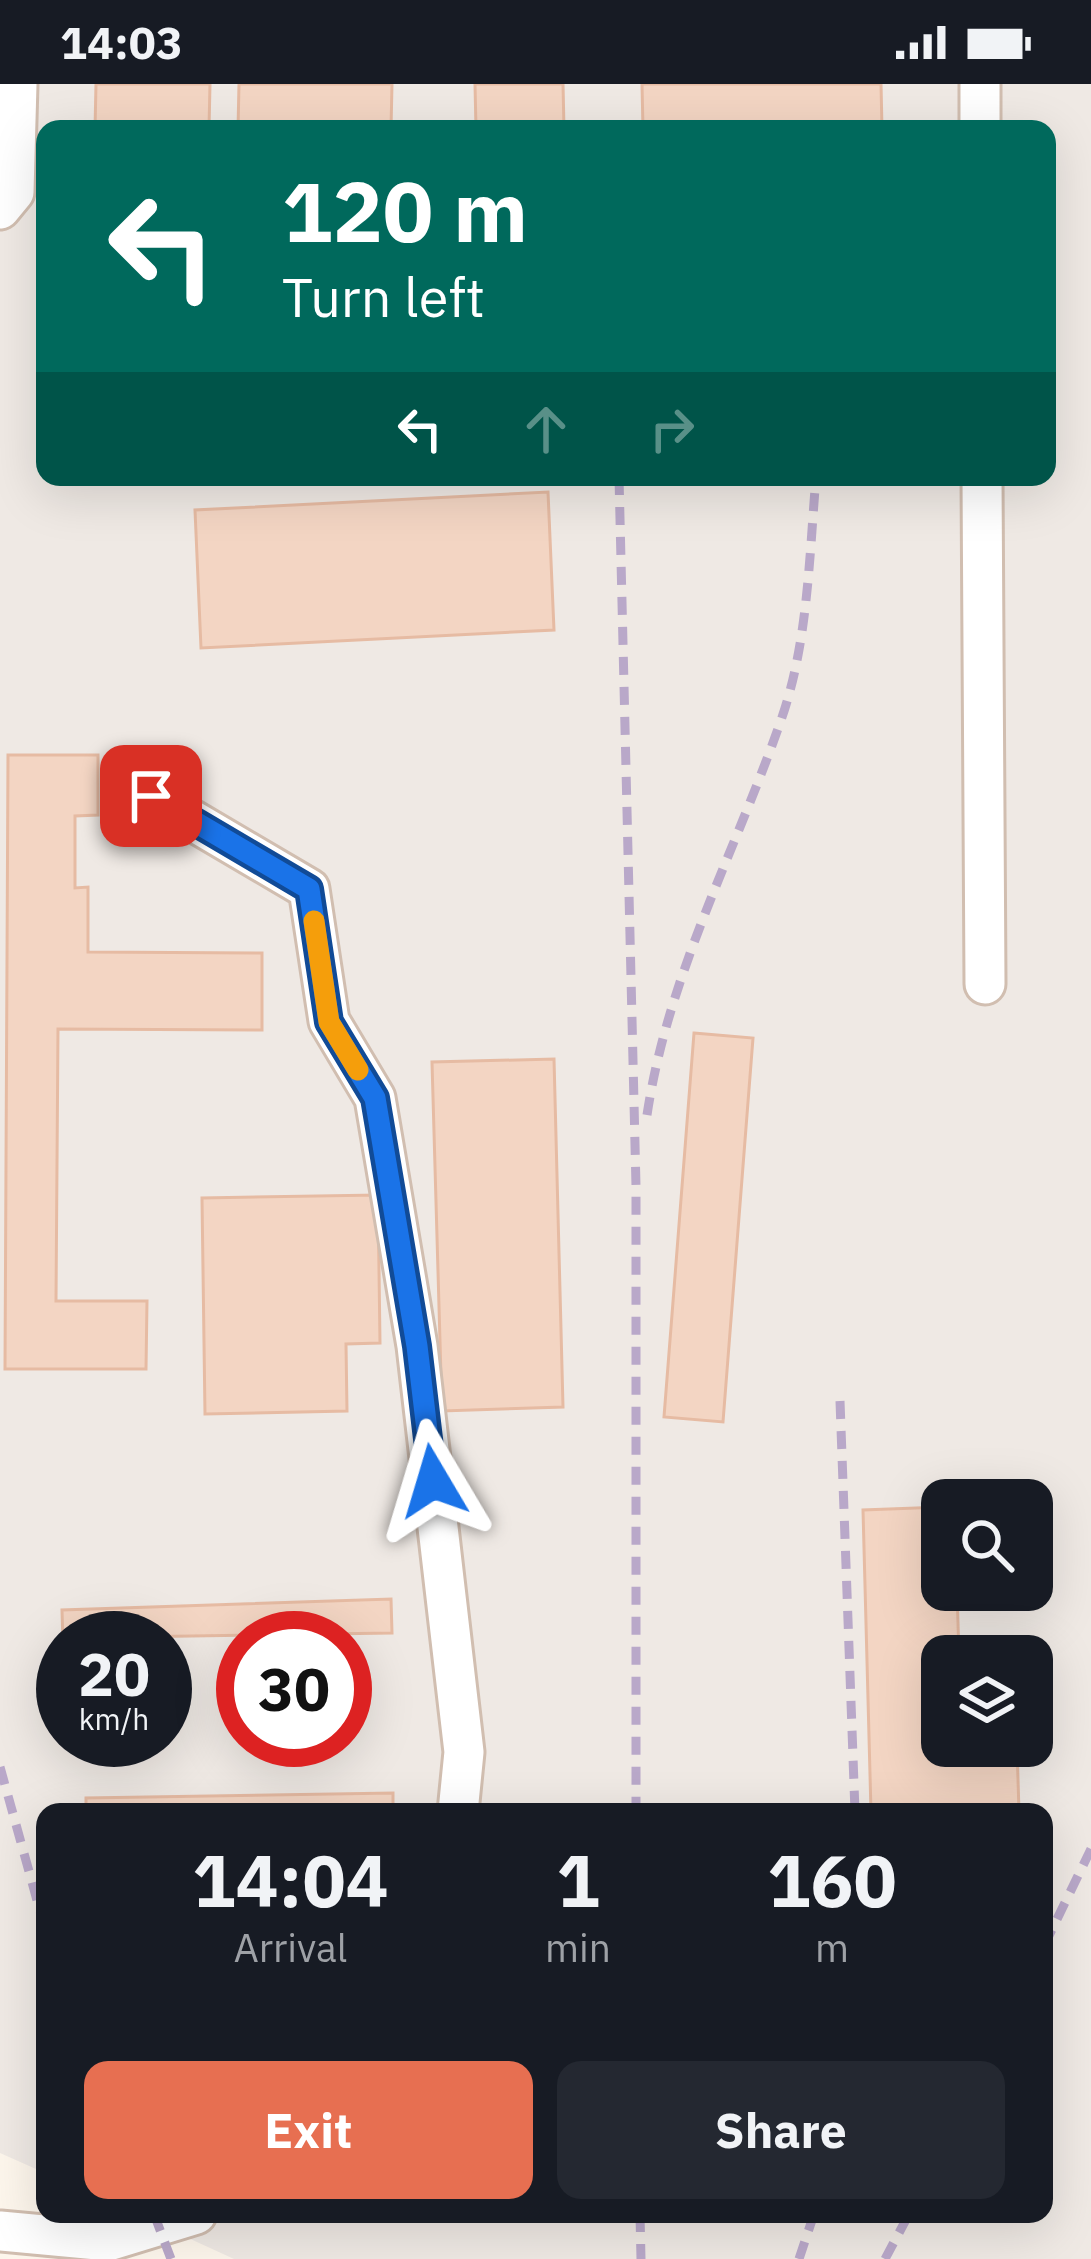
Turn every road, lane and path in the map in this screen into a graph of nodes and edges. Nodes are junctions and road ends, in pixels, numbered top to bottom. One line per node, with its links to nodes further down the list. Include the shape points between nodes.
1 (16, 84): 4 (street, via 14,192)
2 (980, 84): 3 (street)
3 (980, 120)
4 (0, 209)
5 (982, 486): 7 (street)
6 (151, 796): 8 (street, via 309,889 329,1022 375,1098 420,1369 464,1752)
7 (985, 984)
8 (459, 1803)
9 (167, 2223): 10 (street, via 108,2241)
10 (0, 2231)

